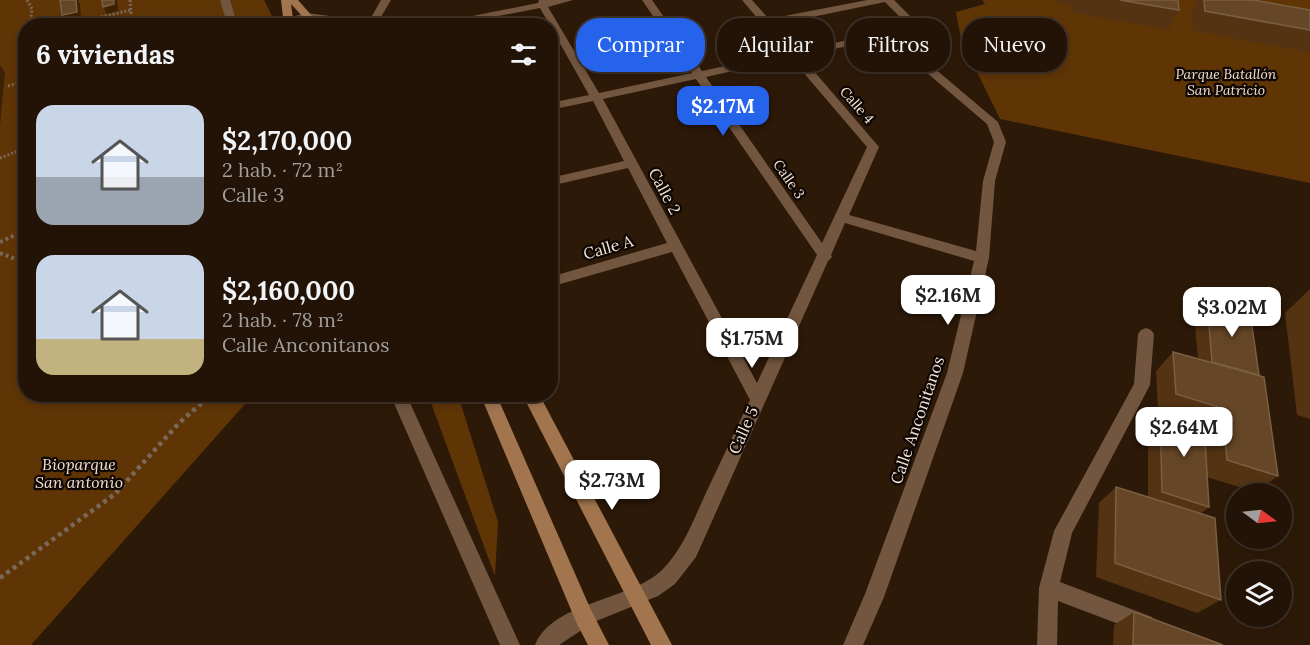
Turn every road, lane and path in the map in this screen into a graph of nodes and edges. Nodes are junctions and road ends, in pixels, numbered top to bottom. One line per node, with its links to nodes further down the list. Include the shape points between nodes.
1 (27, 0): 14 (path)
2 (130, 0): 13 (path)
3 (225, 0): 17 (street)
4 (286, 0): 18 (street)
5 (293, 0): 19 (street)
6 (386, 0): 20 (street)
7 (568, 0): 12 (street)
8 (647, 0): 30 (street, Calle 3)
9 (747, 0): 23 (street, Calle 4)
10 (882, 0): 24 (street)
11 (888, 0): 25 (street)
12 (543, 2): 21 (street); 22 (street, Calle 2)
13 (131, 10): 15 (path); 16 (path)
14 (31, 18)
15 (97, 18)
16 (132, 18)
17 (230, 18)
18 (288, 18)
19 (305, 18)
20 (376, 18)
21 (470, 18)
22 (552, 18)
23 (762, 18)
24 (791, 18)
25 (907, 18)
26 (558, 29): 33 (street, Calle 2)
27 (717, 71): 30 (street)
28 (809, 72): 35 (street, Calle 4)
29 (933, 72): 46 (street, Calle Anconitanos, via 992,122 998,132 1000,142 989,181)
30 (699, 75): 33 (street); 45 (street, Calle 3)
31 (18, 83): 32 (path)
32 (8, 86)
33 (596, 97): 34 (street); 38 (street, Calle 2)
34 (558, 105)
35 (873, 147): 40 (street, Calle 5)
36 (18, 151): 37 (path)
37 (0, 158)
38 (631, 163): 39 (street); 43 (street, Calle 2)
39 (558, 180)
40 (842, 218): 45 (street, Calle 5); 46 (street)
41 (18, 234): 42 (path)
42 (0, 242)
43 (675, 246): 48 (street, Calle A); 50 (street, Calle 2)
44 (0, 253): 47 (path)
45 (825, 257): 50 (street, Calle 5)
46 (982, 258): 64 (street, Calle Anconitanos, via 955,373)
47 (18, 260)
48 (558, 280)
49 (1146, 334): 56 (street, via 1142,385 1063,531)
50 (757, 398): 57 (street, Calle 5, via 689,551 665,579)
51 (203, 402): 55 (path, via 115,494)
52 (402, 402): 60 (street)
53 (491, 402): 58 (street)
54 (534, 402): 57 (street)
55 (0, 578)
56 (1049, 588): 59 (street); 65 (street)
57 (635, 595): 58 (street, Calle 5); 63 (street)
58 (584, 617): 61 (street, Calle 5); 62 (street)
59 (1160, 630)
60 (510, 645)
61 (545, 645)
62 (600, 645)
63 (662, 645)
64 (853, 645)
65 (1047, 645)

